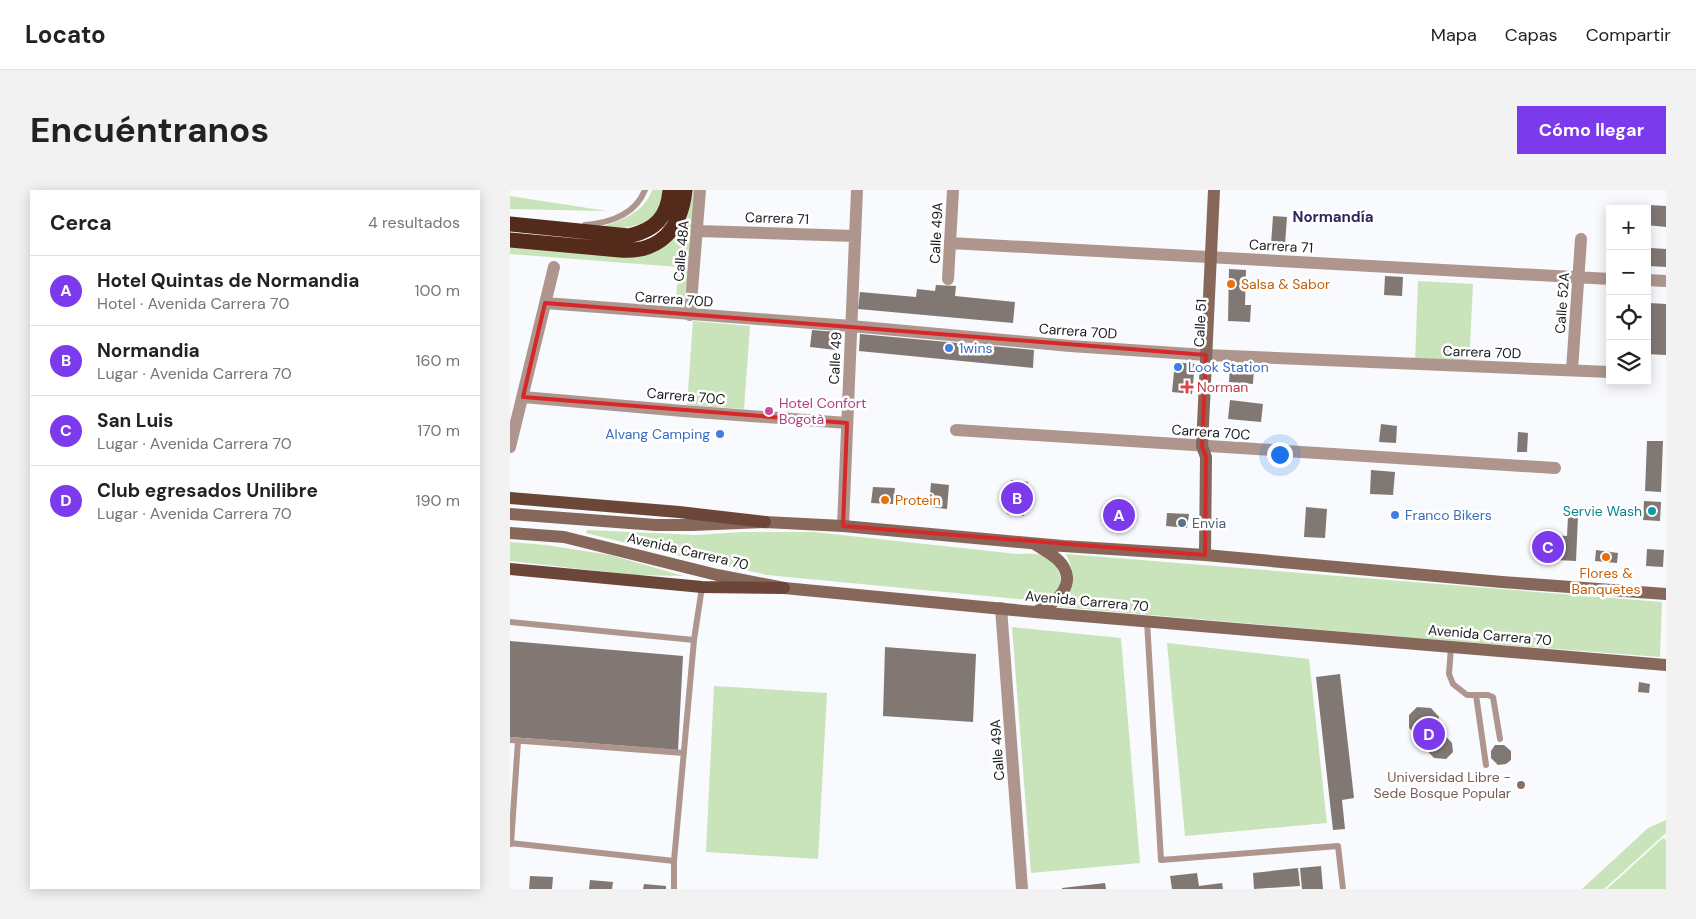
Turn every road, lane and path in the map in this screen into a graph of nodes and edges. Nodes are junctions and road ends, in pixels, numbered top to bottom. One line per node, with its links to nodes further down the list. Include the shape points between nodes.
1 (645, 190): 10 (lane, via 634,207 616,219)
2 (670, 190): 10 (highway, via 662,217 643,233 616,236)
3 (685, 190): 14 (highway, via 673,227 656,244 645,249 633,251)
4 (700, 190): 11 (street, Calle 48A)
5 (857, 190): 12 (street, Calle 49)
6 (954, 190): 15 (street, Calle 49A)
7 (1214, 190): 16 (main road, Calle 51)
8 (1221, 190): 16 (main road, Calle 51)
9 (510, 224): 10 (highway)
10 (549, 228)
11 (698, 231): 12 (street, Carrera 71); 24 (street, Calle 48A)
12 (855, 236): 25 (street, Calle 49)
13 (1581, 239): 18 (street, Calle 52A)
14 (510, 240)
15 (950, 243): 16 (street, Carrera 71); 19 (street, Calle 49A)
16 (1215, 258): 18 (street, Carrera 71); 26 (main road, Calle 51)
17 (554, 266): 23 (street)
18 (1579, 277): 20 (street, Carrera 71); 27 (street, Calle 52A)
19 (948, 279)
20 (1606, 279)
21 (1651, 280): 22 (street)
22 (1666, 281)
23 (545, 303): 24 (street, Carrera 70D); 29 (street)
24 (690, 315): 25 (street, Carrera 70D)
25 (851, 326): 26 (street, Carrera 70D); 30 (street, Calle 49)
26 (1210, 355): 27 (street, Carrera 70D); 33 (main road, Calle 51)
27 (1572, 370): 28 (street, Carrera 70D)
28 (1606, 372)
29 (523, 397): 30 (street, Carrera 70C); 32 (street)
30 (847, 423): 38 (street, Calle 49)
31 (956, 430): 33 (street, Carrera 70C)
32 (510, 447)
33 (1206, 450): 34 (street, Carrera 70C); 41 (main road, Calle 51)
34 (1555, 468)
35 (510, 498): 37 (main road)
36 (510, 514): 37 (main road, Avenida Carrera 70, via 656,525)
37 (765, 522): 38 (main road, Avenida Carrera 70)
38 (843, 526): 40 (main road, Avenida Carrera 70)
39 (510, 533): 44 (main road, Avenida Carrera 70, via 583,541)
40 (1033, 543): 41 (main road, Avenida Carrera 70); 47 (main road, via 1058,560 1066,580 1061,596)
41 (1205, 555): 45 (main road, Avenida Carrera 70)
42 (510, 569): 43 (main road)
43 (702, 587): 44 (main road); 50 (lane)
44 (784, 588): 46 (main road, Avenida Carrera 70)
45 (1666, 594)
46 (1001, 608): 47 (main road, Avenida Carrera 70); 62 (street, Calle 49A)
47 (1035, 612): 48 (main road, Avenida Carrera 70)
48 (1147, 621): 51 (main road, Avenida Carrera 70); 63 (lane, via 1161,860 1338,846)
49 (510, 622): 50 (lane)
50 (694, 640): 57 (lane)
51 (1451, 647): 52 (main road, Avenida Carrera 70); 53 (lane, via 1450,681 1465,694)
52 (1666, 665)
53 (1476, 695): 54 (lane, via 1493,696); 58 (lane)
54 (1500, 738)
55 (510, 740): 56 (lane)
56 (518, 741): 57 (lane); 59 (lane)
57 (684, 753): 60 (lane)
58 (1486, 765)
59 (511, 843): 60 (lane)
60 (674, 860): 61 (lane)
61 (674, 889)
62 (1022, 889)
63 (1343, 889)

